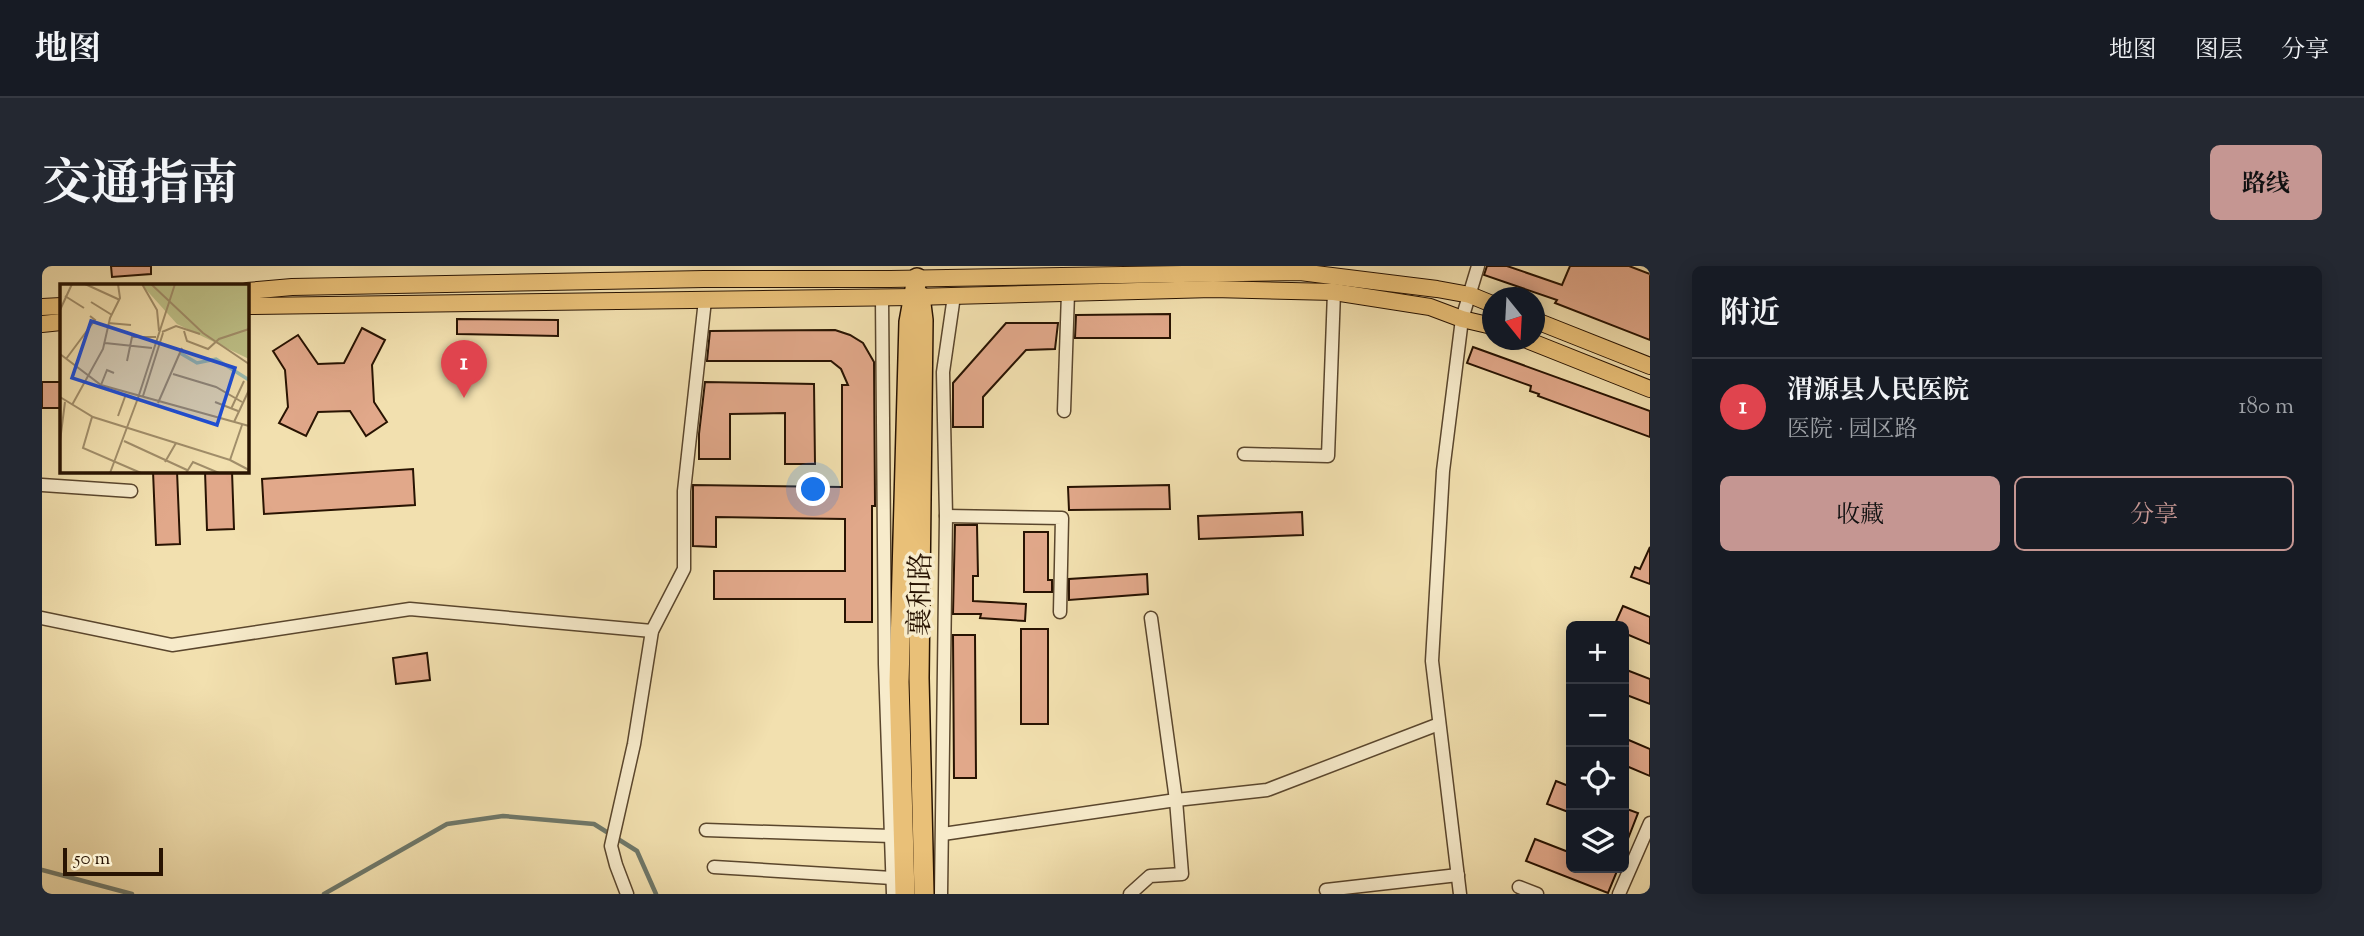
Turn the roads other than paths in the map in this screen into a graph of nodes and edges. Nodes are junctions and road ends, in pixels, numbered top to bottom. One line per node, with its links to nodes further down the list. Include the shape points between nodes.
1 (1478, 266): 8 (street)
2 (1300, 269): 3 (main road); 8 (main road)
3 (1055, 271): 4 (main road)
4 (916, 280): 5 (main road, via 704,279); 9 (main road); 10 (main road); 46 (highway, via 909,321 899,682); 47 (highway, via 923,320 919,678)
5 (248, 291)
6 (1334, 292): 7 (main road); 16 (main road, via 1430,307); 25 (street, via 1328,456)
7 (1068, 293): 9 (main road); 24 (street)
8 (1470, 295): 12 (main road); 16 (street)
9 (954, 296): 28 (street, 襄和路, via 943,372)
10 (883, 298): 11 (main road); 38 (street, 襄和路)
11 (705, 300): 14 (main road); 32 (street, via 684,491 684,569)
12 (1482, 300)
13 (60, 306): 15 (main road)
14 (248, 306)
15 (42, 307)
16 (1462, 319): 19 (main road); 33 (street, via 1443,471 1432,662)
17 (60, 322): 18 (main road)
18 (42, 324)
19 (1482, 324)
20 (1545, 324): 22 (main road)
21 (1545, 347): 23 (main road)
22 (1650, 366)
23 (1650, 389)
24 (1064, 411)
25 (1244, 454)
26 (42, 485): 27 (street)
27 (131, 491)
28 (946, 516): 29 (street, via 1062,518); 37 (street, 襄和路)
29 (1059, 612)
30 (42, 618): 32 (street, via 172,645 411,609)
31 (1151, 618): 34 (street)
32 (652, 631): 44 (street, via 611,846)
33 (1439, 724): 34 (street, via 1267,790); 40 (street)
34 (1176, 800): 37 (street); 49 (street, via 1182,874 1150,876)
35 (1650, 823): 52 (street)
36 (706, 830): 38 (street)
37 (943, 834): 48 (street, 襄和路)
38 (891, 836): 41 (street, 襄和路)
39 (714, 867): 41 (street)
40 (1458, 875): 43 (street); 50 (street)
41 (892, 878): 45 (street, 襄和路)
42 (1520, 887): 51 (street)
43 (1326, 890)
44 (627, 894)
45 (893, 894)
46 (905, 894)
47 (924, 894)
48 (941, 894)
49 (1130, 894)
50 (1461, 894)
51 (1537, 894)
52 (1619, 894)

